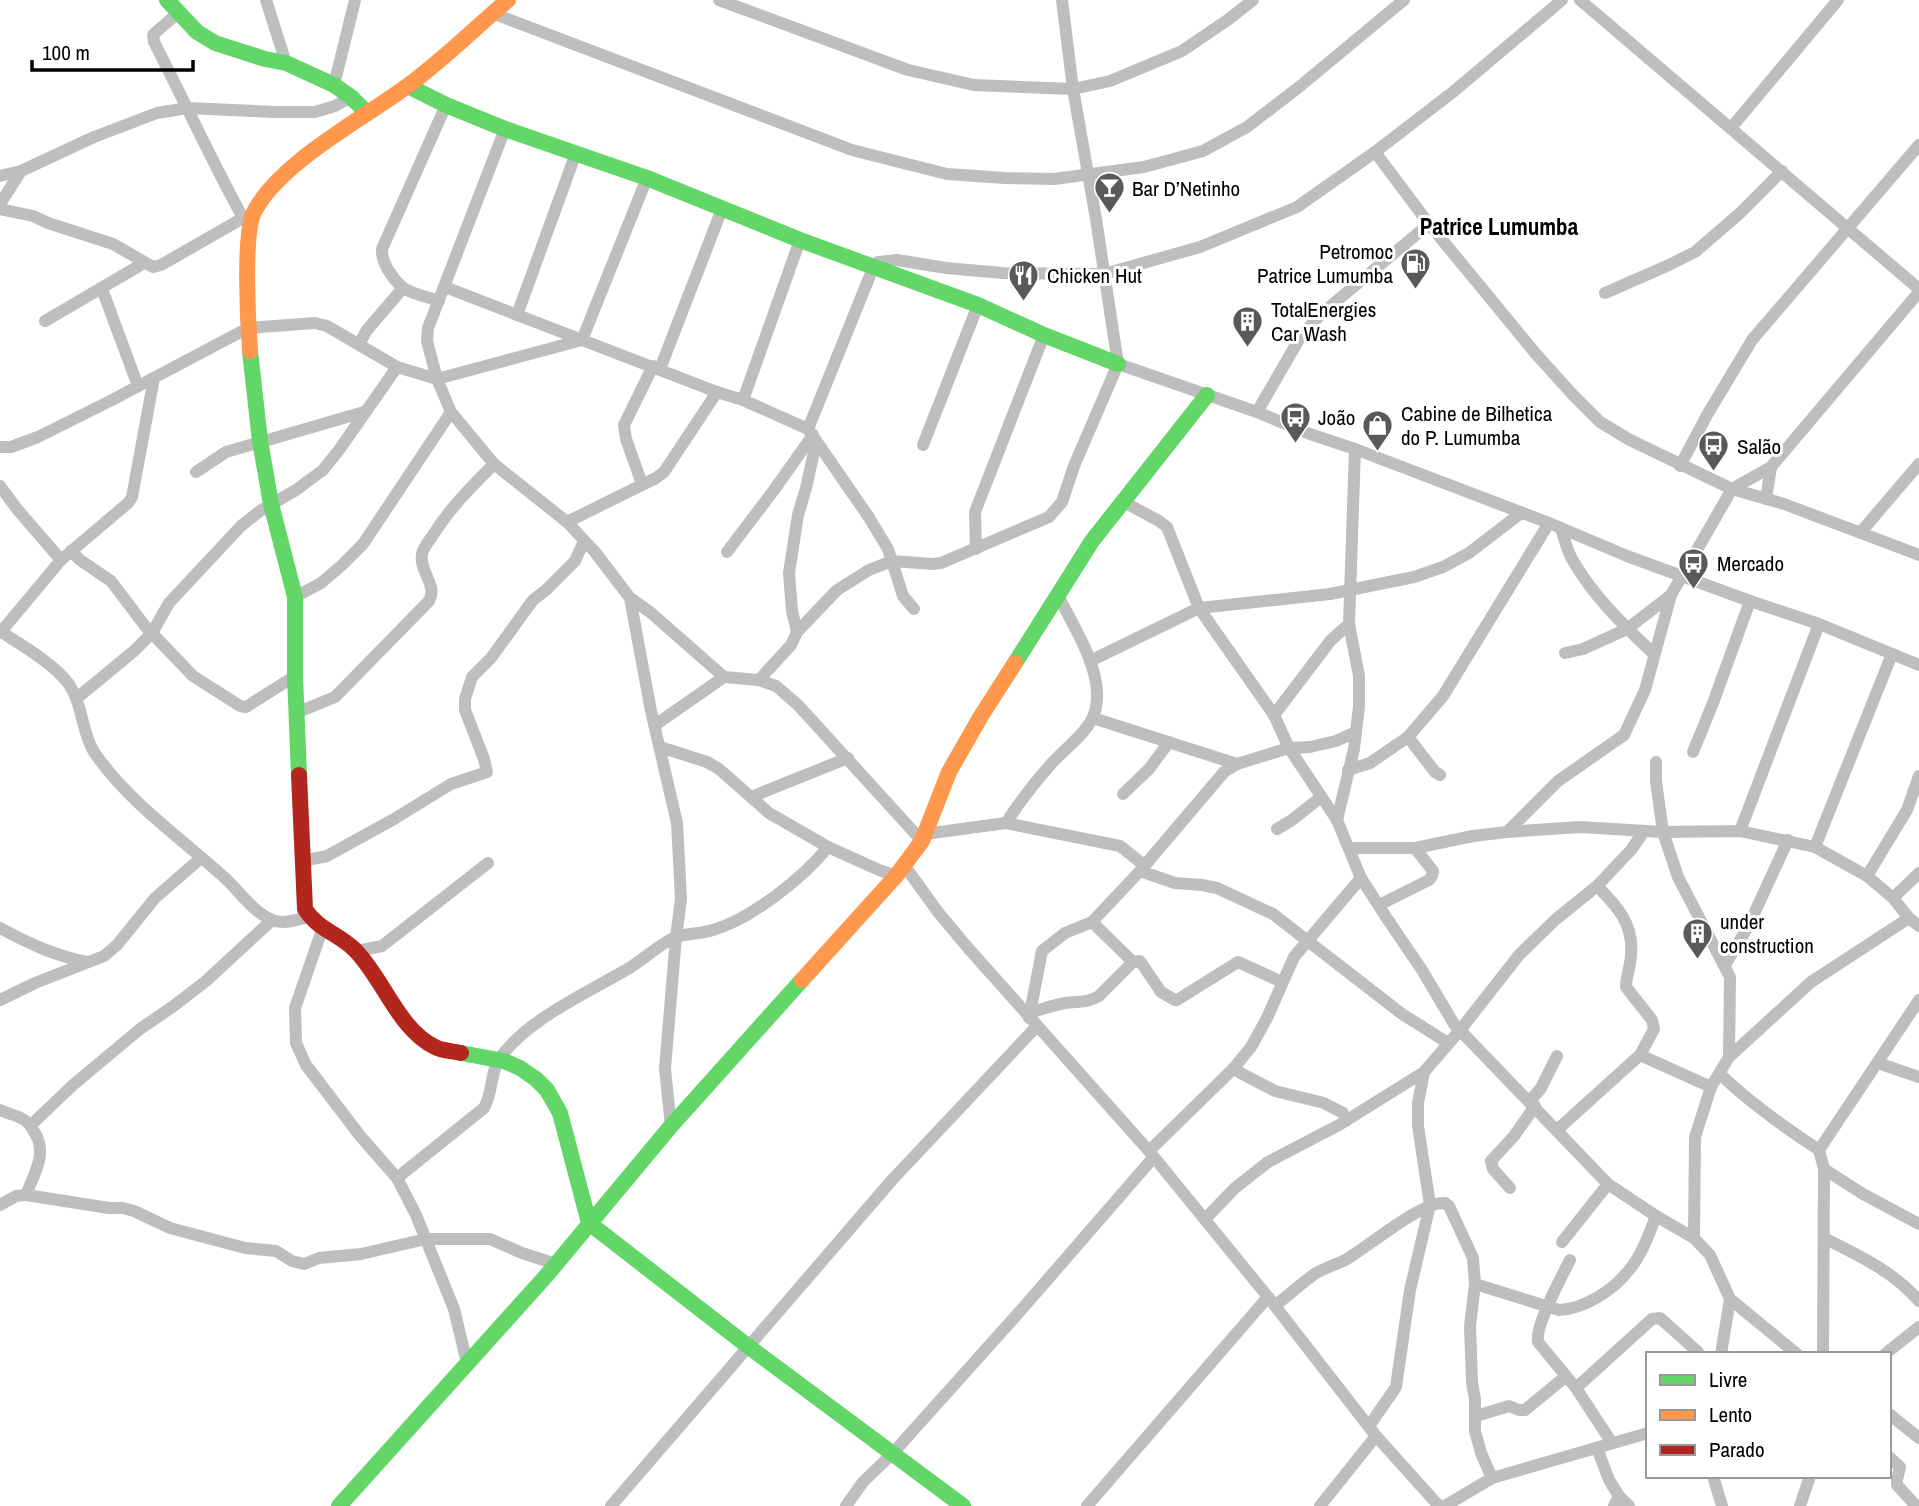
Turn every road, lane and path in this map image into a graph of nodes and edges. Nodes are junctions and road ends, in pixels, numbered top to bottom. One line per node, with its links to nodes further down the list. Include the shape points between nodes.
1 (265, 0): 13 (street)
2 (355, 0): 14 (street)
3 (508, 0): 12 (street)
4 (719, 0): 16 (street, via 908,70 974,85)
5 (1062, 0): 16 (street)
6 (1253, 0): 16 (street, via 1182,51 1110,81)
7 (1404, 0): 28 (street, via 1247,127 1203,151 1144,167)
8 (1562, 0): 24 (street)
9 (1580, 0): 21 (street)
10 (1838, 0): 21 (street)
11 (173, 6): 13 (street, via 197,32 215,43); 19 (street, via 153,35 154,42)
12 (492, 13): 15 (street); 28 (street, via 852,150 947,174 1054,179)
13 (286, 63): 14 (street)
14 (334, 85): 17 (street)
15 (408, 86): 18 (street); 20 (street)
16 (1073, 89): 28 (street)
17 (351, 97): 19 (street, via 315,111); 20 (street)
18 (446, 105): 22 (street); 41 (street, via 382,248 385,265)
19 (188, 108): 26 (street, via 157,113); 33 (street)
20 (367, 113): 33 (street, via 290,170)
21 (1731, 128): 27 (street)
22 (505, 129): 25 (street); 40 (street)
23 (1919, 145): 35 (street)
24 (1375, 152): 34 (street); 39 (street, via 1297,207 1200,247)
25 (576, 153): 30 (street); 47 (street)
26 (21, 171): 29 (street); 31 (street)
27 (1782, 171): 35 (street); 44 (street, via 1695,252)
28 (1088, 174): 39 (street)
29 (0, 176)
30 (647, 178): 32 (street); 51 (street)
31 (0, 206): 37 (street, via 113,244)
32 (722, 209): 36 (street); 55 (street)
33 (247, 219): 37 (street, via 161,265); 49 (street)
34 (1429, 224): 64 (street, via 1301,335); 73 (street, via 1536,354 1600,422)
35 (1847, 229): 43 (street); 73 (street, via 1752,340)
36 (800, 240): 38 (street); 61 (street)
37 (144, 263): 42 (street)
38 (873, 268): 39 (street, via 878,262 897,260 1003,273); 46 (street); 65 (street)
39 (1104, 274): 53 (street)
40 (445, 287): 45 (street); 47 (street)
41 (403, 288): 45 (street); 52 (street)
42 (102, 289): 48 (street); 58 (street)
43 (1919, 291): 74 (street)
44 (1605, 293)
45 (439, 301): 57 (street, via 427,341)
46 (978, 305): 50 (street); 67 (street)
47 (517, 315): 51 (street)
48 (45, 321)
49 (248, 328): 52 (street, via 315,323); 56 (street); 66 (street)
50 (1044, 335): 53 (street); 87 (street, via 975,512)
51 (582, 341): 55 (street); 57 (street)
52 (359, 344): 54 (street)
53 (1118, 363): 60 (street); 87 (street, via 1058,510)
54 (397, 366): 57 (street); 62 (street)
55 (656, 368): 59 (street); 76 (street, via 624,425)
56 (154, 378): 58 (street); 88 (street, via 132,497)
57 (437, 379): 63 (street)
58 (138, 386): 68 (street, via 37,437)
59 (718, 392): 61 (street); 76 (street, via 664,472)
60 (1207, 395): 64 (street); 80 (street)
61 (743, 400): 65 (street)
62 (364, 412): 66 (street); 81 (street, via 323,470)
63 (451, 412): 71 (street); 97 (street, via 363,544 321,583)
64 (1257, 412): 69 (street)
65 (812, 436): 89 (street); 92 (street, via 869,516); 106 (street, via 789,573)
66 (260, 441): 75 (street, via 226,452); 81 (street)
67 (923, 445)
68 (5, 447): 70 (street)
69 (1355, 449): 82 (street); 94 (street)
70 (0, 456)
71 (494, 464): 83 (street); 117 (street, via 455,503 422,552 432,590 429,601 335,697)
72 (1919, 464): 85 (street)
73 (1681, 466): 78 (street)
74 (1771, 467): 78 (street); 79 (street)
75 (196, 472)
76 (642, 484): 83 (street)
77 (0, 486): 91 (street)
78 (1731, 489): 79 (street); 93 (street)
79 (1766, 499): 85 (street)
80 (1122, 501): 95 (street); 100 (street, via 1167,527)
81 (271, 504): 97 (street); 107 (street, via 241,526 169,603)
82 (1521, 513): 84 (street); 94 (street, via 1443,567)
83 (567, 522): 86 (street)
84 (1555, 526): 93 (street); 104 (street, via 1589,586); 122 (street, via 1443,696)
85 (1860, 533): 90 (street)
86 (584, 541): 98 (street); 150 (street, via 575,561 533,600 472,677 465,710 487,772 451,784 327,856)
87 (976, 549): 92 (street, via 941,563)
88 (71, 551): 91 (street); 107 (street, via 111,581)
89 (727, 552)
90 (1919, 555)
91 (61, 560): 105 (street)
92 (892, 561): 101 (street, via 903,596); 106 (street, via 837,590)
93 (1682, 575): 96 (street); 99 (street)
94 (1351, 590): 100 (street); 102 (street)
95 (1058, 595): 111 (street); 143 (street, via 949,772)
96 (1671, 595): 104 (street); 109 (street)
97 (295, 597): 113 (street)
98 (631, 598): 114 (street); 120 (street)
99 (1750, 601): 103 (street); 126 (street)
100 (1199, 608): 111 (street); 118 (street)
101 (914, 609)
102 (1349, 624): 118 (street, via 1331,640); 121 (street, via 1359,676)
103 (1819, 624): 110 (street); 140 (street)
104 (1627, 629): 108 (street); 109 (street)
105 (0, 632): 116 (street, via 53,668)
106 (797, 632): 115 (street)
107 (152, 633): 113 (street, via 193,676 240,706); 116 (street)
108 (1565, 653)
109 (1654, 654): 141 (street, via 1645,690 1624,735 1558,782)
110 (1892, 654): 112 (street); 146 (street)
111 (1090, 661): 119 (street, via 1098,704)
112 (1919, 665)
113 (295, 676): 117 (street)
114 (724, 677): 115 (street); 120 (street)
115 (759, 680): 127 (street, via 776,686 798,705)
116 (77, 698): 149 (street, via 92,749 113,778)
117 (296, 713): 150 (street)
118 (1274, 715): 125 (street)
119 (1093, 718): 123 (street); 137 (street, via 1028,790)
120 (655, 725): 124 (street)
121 (1356, 732): 125 (street, via 1336,741); 130 (street)
122 (1408, 737): 130 (street, via 1370,763); 131 (street)
123 (1169, 742): 129 (street); 133 (street)
124 (660, 747): 134 (street, via 719,768); 166 (street, via 677,823 681,899)
125 (1289, 748): 129 (street); 135 (street)
126 (1693, 752)
127 (848, 758): 134 (street); 143 (street)
128 (1656, 762): 142 (street)
129 (1237, 764): 152 (street, via 1224,772)
130 (1348, 770): 136 (street)
131 (1440, 775)
132 (1919, 776): 155 (street, via 1907,810)
133 (1123, 794)
134 (751, 797): 145 (street, via 769,813)
135 (1321, 797): 136 (street); 138 (street)
136 (1337, 820): 147 (street)
137 (1006, 822): 143 (street); 152 (street, via 1120,846)
138 (1277, 829)
139 (1644, 831): 141 (street, via 1580,827); 142 (street); 157 (street)
140 (1740, 831): 142 (street); 144 (street)
141 (1507, 832): 148 (street)
142 (1663, 832): 171 (street, via 1678,877)
143 (923, 837): 153 (street)
144 (1788, 840): 146 (street); 171 (street)
145 (828, 847): 153 (street, via 878,870); 166 (street, via 799,879 738,921)
146 (1815, 847): 155 (street)
147 (1350, 848): 148 (street); 156 (street)
148 (1415, 848): 159 (street, via 1432,876)
149 (201, 858): 161 (street); 169 (street, via 155,898 117,945)
150 (302, 861): 160 (street)
151 (488, 863): 168 (street, via 382,946)
152 (1142, 868): 162 (street); 167 (street, via 1175,883 1217,888 1273,914)
153 (900, 870): 175 (street); 192 (street)
154 (1919, 873): 158 (street)
155 (1867, 876): 158 (street)
156 (1361, 878): 159 (street); 167 (street)
157 (1597, 886): 176 (street, via 1519,955); 178 (street, via 1618,907 1630,932 1632,953 1626,987 1653,1020 1654,1029)
158 (1893, 898): 163 (street)
159 (1379, 905): 176 (street)
160 (309, 917): 161 (street); 164 (street)
161 (272, 920): 191 (street, via 206,981 140,1029)
162 (1092, 922): 170 (street); 175 (street, via 1065,933 1042,951)
163 (1914, 922): 180 (street, via 1811,982)
164 (323, 927): 168 (street); 197 (street, via 295,1008 296,1043 306,1065)
165 (0, 928): 169 (street, via 62,957)
166 (676, 937): 181 (street, via 542,1019); 192 (street, via 665,1069)
167 (1307, 939): 172 (street); 177 (street, via 1402,1014)
168 (357, 951): 181 (street, via 427,1043)
169 (87, 962): 173 (street)
170 (1133, 962): 172 (street, via 1140,961 1161,992 1175,1000 1238,962); 175 (street, via 1093,1000 1065,1003)
171 (1725, 965): 180 (street, via 1730,977)
172 (1282, 982): 183 (street, via 1259,1033)
173 (0, 1000)
174 (1919, 1000): 182 (street)
175 (1033, 1018): 195 (street); 219 (street)
176 (1461, 1029): 177 (street); 188 (street)
177 (1448, 1043): 184 (street)
178 (1640, 1055): 187 (street); 193 (street)
179 (1557, 1056): 188 (street)
180 (1729, 1057): 185 (street)
181 (499, 1060): 197 (street, via 484,1108); 205 (street, via 536,1079 560,1113)
182 (1878, 1063): 186 (street); 194 (street)
183 (1233, 1069): 190 (street, via 1275,1091 1324,1103 1341,1111); 195 (street)
184 (1424, 1072): 190 (street); 202 (street, via 1418,1126)
185 (1720, 1074): 187 (street); 194 (street)
186 (1919, 1077)
187 (1711, 1087): 207 (street, via 1695,1137)
188 (1532, 1104): 193 (street); 199 (street, via 1514,1136 1491,1161)
189 (0, 1110): 191 (street)
190 (1346, 1121): 204 (street, via 1268,1162)
191 (31, 1125): 200 (street, via 41,1151)
192 (671, 1126): 205 (street)
193 (1557, 1130): 198 (street)
194 (1819, 1150): 196 (street)
195 (1151, 1155): 204 (street); 235 (street)
196 (1824, 1169): 206 (street); 208 (street)
197 (397, 1178): 209 (street)
198 (1608, 1184): 203 (street); 210 (street)
199 (1510, 1188)
200 (26, 1195): 201 (street); 209 (street, via 123,1208 170,1228 245,1248 276,1251 304,1264)
201 (1, 1203)
202 (1430, 1205): 213 (street, via 1449,1206 1473,1258); 215 (street, via 1364,1249); 230 (street, via 1410,1290 1396,1387)
203 (1656, 1216): 207 (street); 217 (street, via 1629,1270 1600,1296 1571,1310)
204 (1205, 1220): 215 (street)
205 (589, 1223): 212 (street); 219 (street)
206 (1919, 1224)
207 (1694, 1238): 214 (street, via 1710,1255)
208 (1824, 1238): 216 (street, via 1874,1263); 223 (street)
209 (426, 1239): 212 (street, via 490,1239); 225 (street, via 454,1309)
210 (1562, 1242)
211 (1570, 1260): 217 (street)
212 (556, 1264): 225 (street)
213 (1475, 1284): 217 (street); 228 (street, via 1470,1326)
214 (1730, 1298): 221 (street); 222 (street)
215 (1271, 1301): 230 (street); 245 (street)
216 (1919, 1301)
217 (1548, 1307): 226 (street, via 1538,1342)
218 (1919, 1326): 224 (street)
219 (749, 1347): 235 (street); 242 (street)
220 (1698, 1352): 227 (street, via 1660,1318 1652,1319)
221 (1721, 1352)
222 (1795, 1352)
223 (1823, 1352)
224 (1887, 1352)
225 (467, 1363): 241 (street)
226 (1565, 1377): 227 (street); 228 (street, via 1525,1410 1509,1406)
227 (1576, 1388): 233 (street)
228 (1476, 1416): 237 (street, via 1475,1431)
229 (1891, 1416): 232 (street)
230 (1373, 1431): 246 (street); 247 (street)
231 (1646, 1434): 233 (street)
232 (1919, 1438)
233 (1612, 1443): 234 (street)
234 (1597, 1448): 237 (street); 240 (street)
235 (892, 1454): 243 (street); 244 (street)
236 (1891, 1459): 252 (street, via 1900,1467 1898,1485)
237 (1492, 1478): 248 (street)
238 (1714, 1478): 250 (street)
239 (1809, 1478): 251 (street)
240 (1616, 1501): 249 (street)
241 (339, 1506)
242 (611, 1506)
243 (846, 1506)
244 (963, 1506)
245 (1087, 1506)
246 (1320, 1506)
247 (1439, 1506)
248 (1445, 1506)
249 (1629, 1506)
250 (1722, 1506)
251 (1800, 1506)
252 (1916, 1506)

